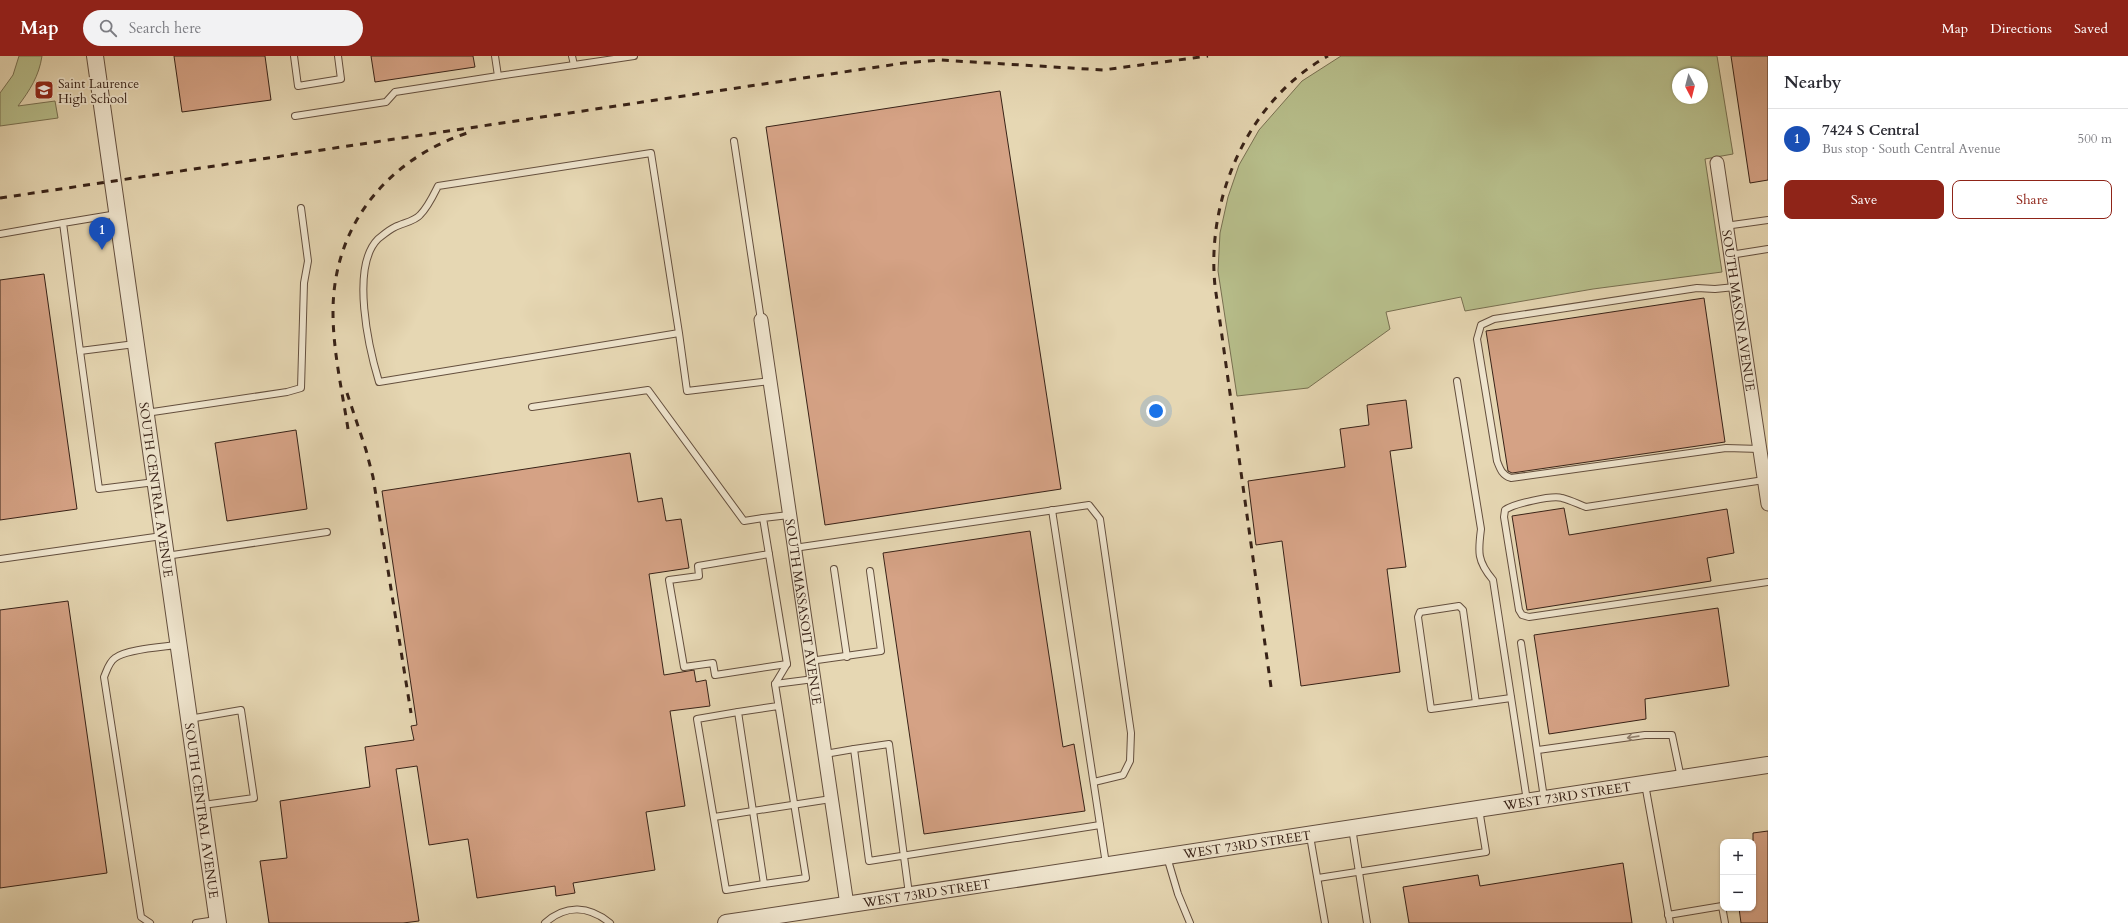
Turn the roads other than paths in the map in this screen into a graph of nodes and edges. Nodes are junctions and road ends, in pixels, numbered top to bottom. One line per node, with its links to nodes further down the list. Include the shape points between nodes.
1 (95, 56): 13 (street, SOUTH CENTRAL AVENUE)
2 (294, 56): 3 (lane, via 298,86 341,79)
3 (338, 56)
4 (495, 56): 8 (lane)
5 (572, 56): 7 (lane)
6 (634, 56): 7 (lane)
7 (574, 65): 8 (lane)
8 (498, 76): 9 (lane, via 395,92 386,102)
9 (295, 116)
10 (734, 141): 21 (lane)
11 (1717, 163): 16 (street, SOUTH MASON AVENUE)
12 (301, 208): 28 (lane, via 308,261 304,283 301,388)
13 (118, 214): 15 (lane); 23 (street, SOUTH CENTRAL AVENUE)
14 (1768, 220): 16 (lane)
15 (63, 223): 17 (lane); 24 (lane)
16 (1725, 226): 19 (street, SOUTH MASON AVENUE)
17 (0, 234)
18 (1768, 249): 19 (lane)
19 (1730, 255): 20 (street, SOUTH MASON AVENUE)
20 (1735, 287): 29 (street, SOUTH MASON AVENUE); 29 (lane, via 1697,288 1494,319 1481,325 1477,339 1497,461 1501,472 1511,478 1726,448)
21 (761, 320): 25 (street, SOUTH MASSASOIT AVENUE)
22 (679, 333): 22 (lane, via 378,382 371,355 363,300 363,278 368,258 377,241 394,227 420,216 438,186 651,153); 25 (lane, via 688,391)
23 (136, 344): 24 (lane); 28 (street, SOUTH CENTRAL AVENUE)
24 (80, 351): 32 (lane, via 100,489)
25 (770, 381): 35 (street, SOUTH MASSASOIT AVENUE)
26 (1458, 381): 53 (lane, via 1481,529 1478,553 1483,568 1493,580)
27 (532, 407): 36 (lane, via 648,390 744,521)
28 (146, 413): 32 (street, SOUTH CENTRAL AVENUE)
29 (1760, 449): 30 (street, SOUTH MASON AVENUE)
30 (1765, 466): 31 (street, SOUTH MASON AVENUE)
31 (1764, 480): 33 (street, SOUTH MASON AVENUE); 45 (lane, via 1586,507 1561,498 1548,499 1510,506 1505,510 1504,517 1519,610 1522,615 1529,617)
32 (156, 482): 38 (street, SOUTH CENTRAL AVENUE)
33 (1768, 504)
34 (1052, 510): 39 (lane); 63 (lane); 63 (lane, via 1089,506 1100,519 1130,732 1130,761 1123,775)
35 (789, 515): 36 (lane); 39 (street, SOUTH MASSASOIT AVENUE)
36 (763, 518): 40 (lane)
37 (327, 532): 41 (lane)
38 (163, 535): 41 (street, SOUTH CENTRAL AVENUE); 42 (lane)
39 (794, 548): 49 (street, SOUTH MASSASOIT AVENUE)
40 (769, 554): 50 (lane); 50 (lane, via 698,566 699,576 669,580 674,613 684,668 713,663 715,675)
41 (166, 556): 47 (street, SOUTH CENTRAL AVENUE)
42 (0, 559)
43 (834, 569): 48 (lane)
44 (870, 571): 48 (lane, via 881,651)
45 (1768, 582)
46 (1521, 643): 59 (lane)
47 (179, 645): 57 (street, SOUTH CENTRAL AVENUE); 86 (lane, via 125,653 116,657 104,676 141,917)
48 (846, 657): 49 (lane)
49 (810, 661): 51 (street, SOUTH MASSASOIT AVENUE)
50 (787, 664): 52 (lane)
51 (814, 679): 52 (lane); 60 (street, SOUTH MASSASOIT AVENUE)
52 (775, 684): 55 (lane)
53 (1511, 698): 54 (lane); 67 (lane)
54 (1476, 703): 54 (lane, via 1431,709 1418,617 1420,612 1459,606 1463,610)
55 (778, 706): 56 (lane); 68 (lane)
56 (738, 712): 71 (lane); 72 (lane, via 697,718)
57 (189, 718): 69 (street, SOUTH CENTRAL AVENUE); 69 (lane, via 241,710 254,798)
58 (854, 749): 60 (lane); 76 (lane, via 889,744); 76 (lane, via 869,861)
59 (1538, 750): 62 (lane, one-way to 59, via 1672,735 1645,735); 66 (lane)
60 (825, 754): 65 (street, SOUTH MASSASOIT AVENUE)
61 (1768, 765): 62 (street, WEST 73RD STREET)
62 (1681, 778): 64 (street, WEST 73RD STREET)
63 (1094, 782): 73 (lane)
64 (1645, 784): 66 (street, WEST 73RD STREET); 84 (lane)
65 (831, 799): 68 (lane); 83 (street, SOUTH MASSASOIT AVENUE)
66 (1544, 800): 67 (street, WEST 73RD STREET)
67 (1527, 802): 70 (street, WEST 73RD STREET)
68 (794, 804): 71 (lane); 81 (lane, via 806,878)
69 (202, 806): 85 (street, SOUTH CENTRAL AVENUE)
70 (1479, 809): 74 (street, WEST 73RD STREET); 79 (lane, via 1486,852)
71 (753, 811): 72 (lane); 81 (lane)
72 (714, 817): 81 (lane, via 726,890)
73 (1100, 825): 76 (lane); 78 (lane)
74 (1352, 828): 75 (street, WEST 73RD STREET); 79 (lane)
75 (1310, 835): 77 (street, WEST 73RD STREET); 80 (lane)
76 (904, 856): 82 (lane)
77 (1167, 857): 78 (street, WEST 73RD STREET); 91 (lane)
78 (1107, 866): 82 (street, WEST 73RD STREET)
79 (1359, 871): 80 (lane); 93 (lane)
80 (1318, 878): 92 (lane)
81 (764, 884)
82 (909, 896): 83 (street, WEST 73RD STREET)
83 (847, 905): 90 (street, WEST 73RD STREET)
84 (1668, 915): 94 (lane); 95 (lane, via 1722,906)
85 (218, 922): 87 (lane)
86 (150, 923)
87 (196, 923)
88 (546, 923): 89 (lane, via 562,911 576,909 589,910)
89 (610, 923)
90 (726, 923)
91 (1190, 923)
92 (1325, 923)
93 (1367, 923)
94 (1670, 923)
95 (1725, 923)

